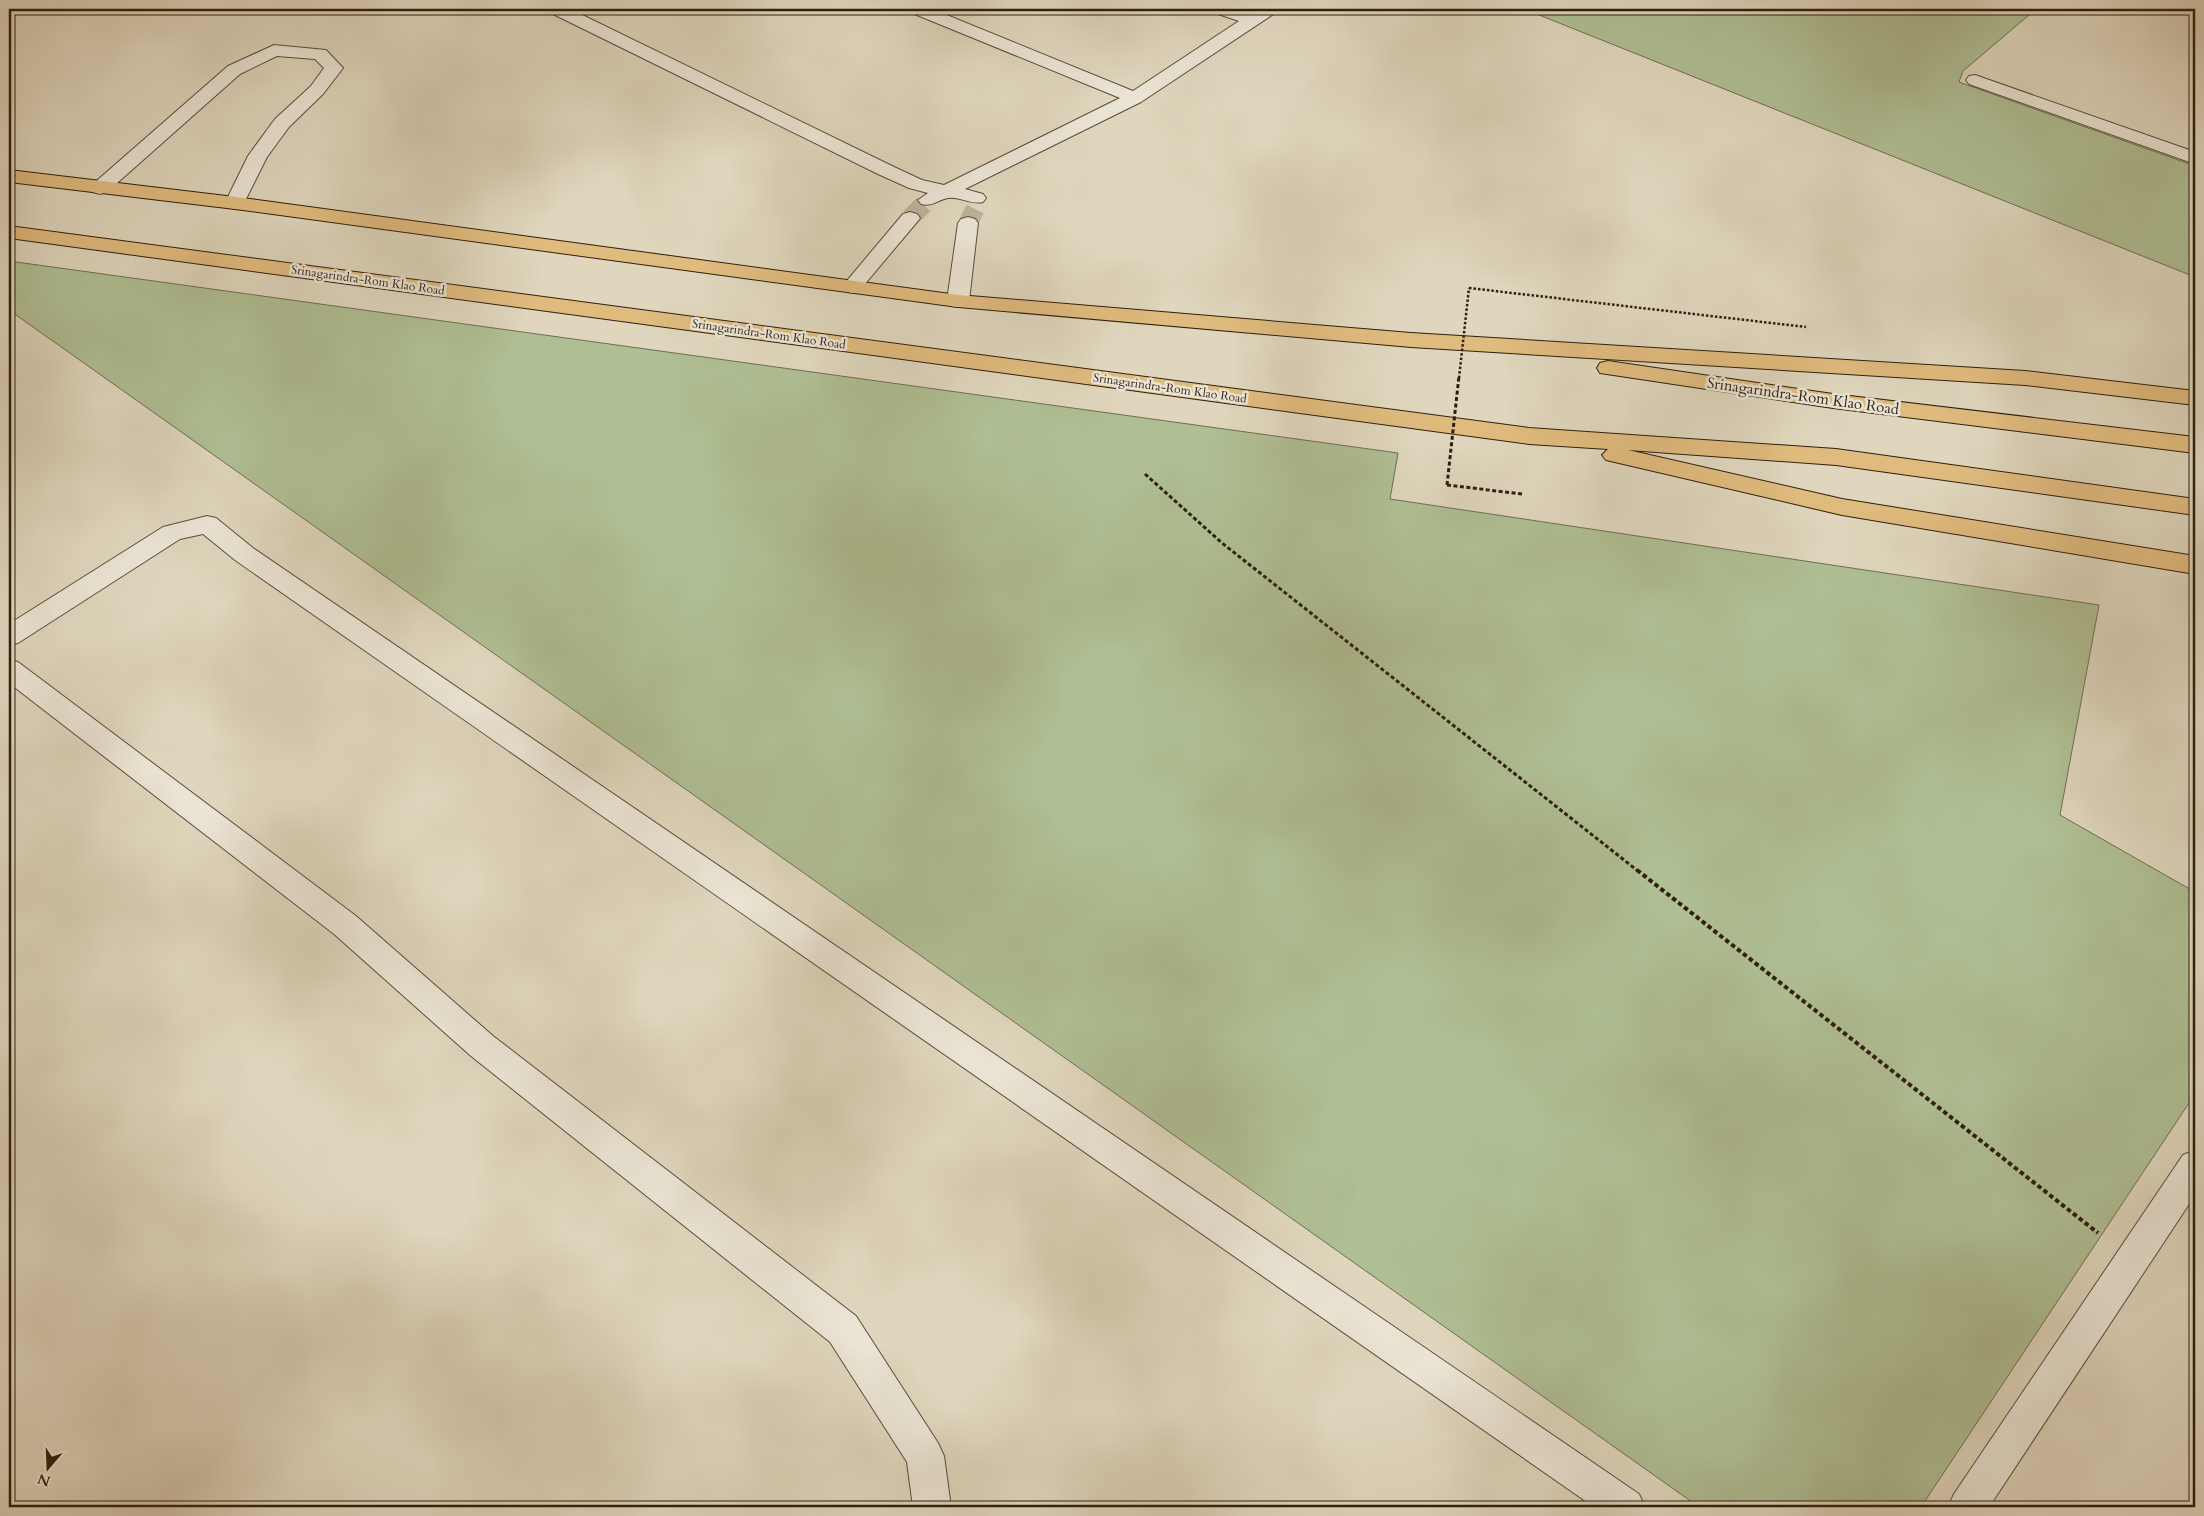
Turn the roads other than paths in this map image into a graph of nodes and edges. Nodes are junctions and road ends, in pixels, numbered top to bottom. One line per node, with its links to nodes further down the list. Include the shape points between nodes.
1 (556, 9): 12 (street, via 885,170 916,184)
2 (918, 9): 7 (street)
3 (1221, 9): 5 (street)
4 (1269, 9): 5 (street)
5 (1252, 20): 7 (street)
6 (1975, 80): 8 (street)
7 (1135, 98): 9 (street)
8 (2195, 158)
9 (981, 174): 12 (street); 15 (street)
10 (9, 176): 11 (main road, Srinagarindra-Rom Klao Road)
11 (100, 188): 14 (main road, Srinagarindra-Rom Klao Road); 14 (street, via 234,70 274,50 320,54 334,68 317,90 282,123 258,156)
12 (945, 191): 13 (street); 15 (street)
13 (928, 200)
14 (235, 203): 18 (main road, Srinagarindra-Rom Klao Road)
15 (973, 210): 19 (street)
16 (910, 218): 18 (street)
17 (9, 232): 22 (main road, Srinagarindra-Rom Klao Road)
18 (852, 287): 19 (main road, Srinagarindra-Rom Klao Road)
19 (958, 301): 20 (main road, Srinagarindra-Rom Klao Road)
20 (1412, 340): 21 (main road, Srinagarindra-Rom Klao Road, via 2025,378); 23 (main road, Srinagarindra-Rom Klao Road, via 1834,401)
21 (2195, 398)
22 (1529, 436): 24 (main road, Srinagarindra-Rom Klao Road, via 1836,456); 25 (main road, Srinagarindra-Rom Klao Road, via 1842,507)
23 (2195, 445)
24 (2195, 507)
25 (2195, 565)
26 (9, 636): 30 (street, via 172,533 207,524 269,572)
27 (9, 669): 29 (street, via 345,925 482,1046 843,1329 925,1456)
28 (2195, 1166): 31 (street)
29 (932, 1507)
30 (1626, 1507)
31 (1967, 1507)

